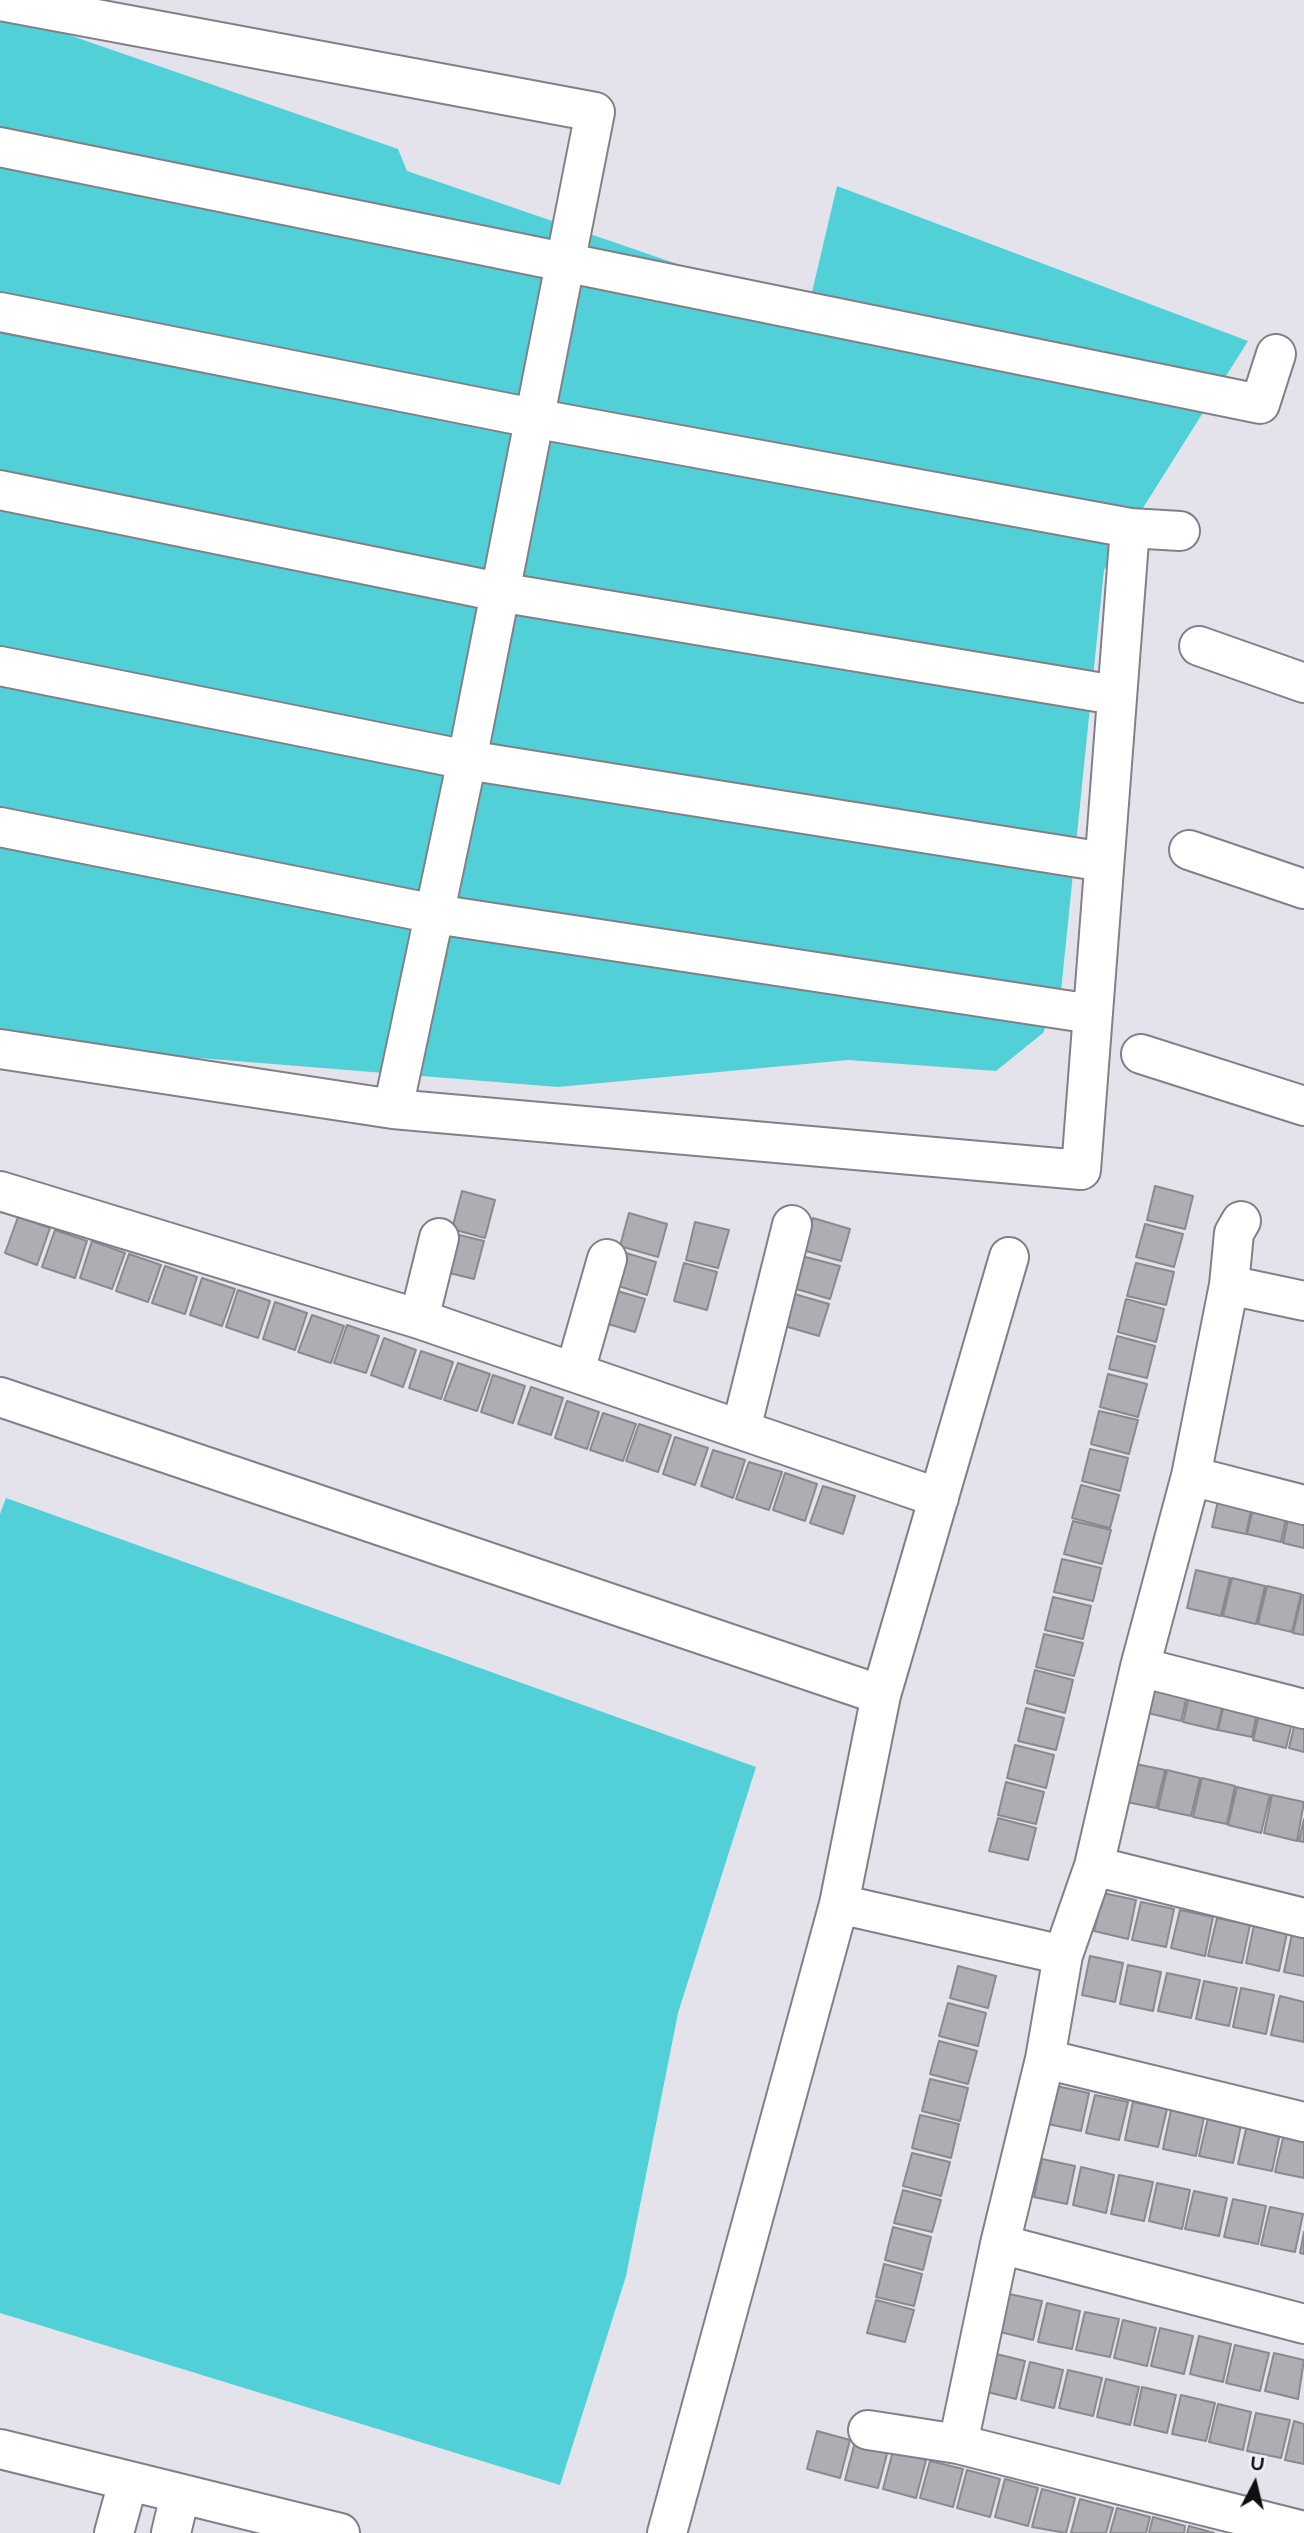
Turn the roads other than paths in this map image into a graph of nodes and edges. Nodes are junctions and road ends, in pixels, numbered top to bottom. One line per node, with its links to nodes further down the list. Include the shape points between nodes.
1 (0, 1): 3 (street, via 595,111)
2 (0, 147): 3 (street)
3 (567, 262): 5 (street, via 1260,404); 6 (street)
4 (0, 312): 6 (street)
5 (1276, 354)
6 (533, 418): 8 (street); 10 (street)
7 (0, 490): 10 (street)
8 (1130, 528): 9 (street); 14 (street)
9 (1180, 531)
10 (499, 592): 14 (street); 15 (street)
11 (1199, 646): 13 (street)
12 (0, 666): 15 (street)
13 (1304, 683)
14 (1115, 695): 18 (street)
15 (467, 760): 18 (street); 20 (street)
16 (0, 827): 20 (street)
17 (1189, 850): 19 (street)
18 (1104, 862): 21 (street)
19 (1304, 889)
20 (435, 914): 21 (street); 25 (street)
21 (1092, 1014): 25 (street, via 1082,1170)
22 (0, 1049): 25 (street)
23 (1141, 1054): 24 (street)
24 (1304, 1106)
25 (393, 1109)
26 (0, 1191): 34 (street)
27 (1241, 1221): 32 (street, via 1234,1233)
28 (792, 1225): 37 (street)
29 (439, 1238): 34 (street)
30 (1009, 1257): 39 (street)
31 (607, 1259): 35 (street)
32 (1229, 1285): 33 (street); 38 (street)
33 (1304, 1301)
34 (419, 1319): 35 (street)
35 (575, 1371): 37 (street)
36 (0, 1396): 42 (street)
37 (741, 1429): 39 (street)
38 (1191, 1476): 40 (street); 41 (street)
39 (939, 1498): 42 (street)
40 (1304, 1505)
41 (1140, 1667): 43 (street); 44 (street)
42 (881, 1696): 45 (street)
43 (1304, 1709)
44 (1094, 1866): 46 (street); 47 (street)
45 (839, 1904): 47 (street); 61 (street)
46 (1304, 1918)
47 (1063, 1955): 48 (street)
48 (1045, 2059): 49 (street); 50 (street)
49 (1304, 2122)
50 (1000, 2244): 51 (street); 53 (street)
51 (1304, 2324)
52 (867, 2430): 53 (street)
53 (958, 2444): 57 (street)
54 (0, 2449): 55 (street)
55 (128, 2482): 56 (street); 58 (street)
56 (180, 2495): 59 (street); 60 (street)
57 (1304, 2531)
58 (114, 2533)
59 (171, 2533)
60 (340, 2533)
61 (667, 2533)

